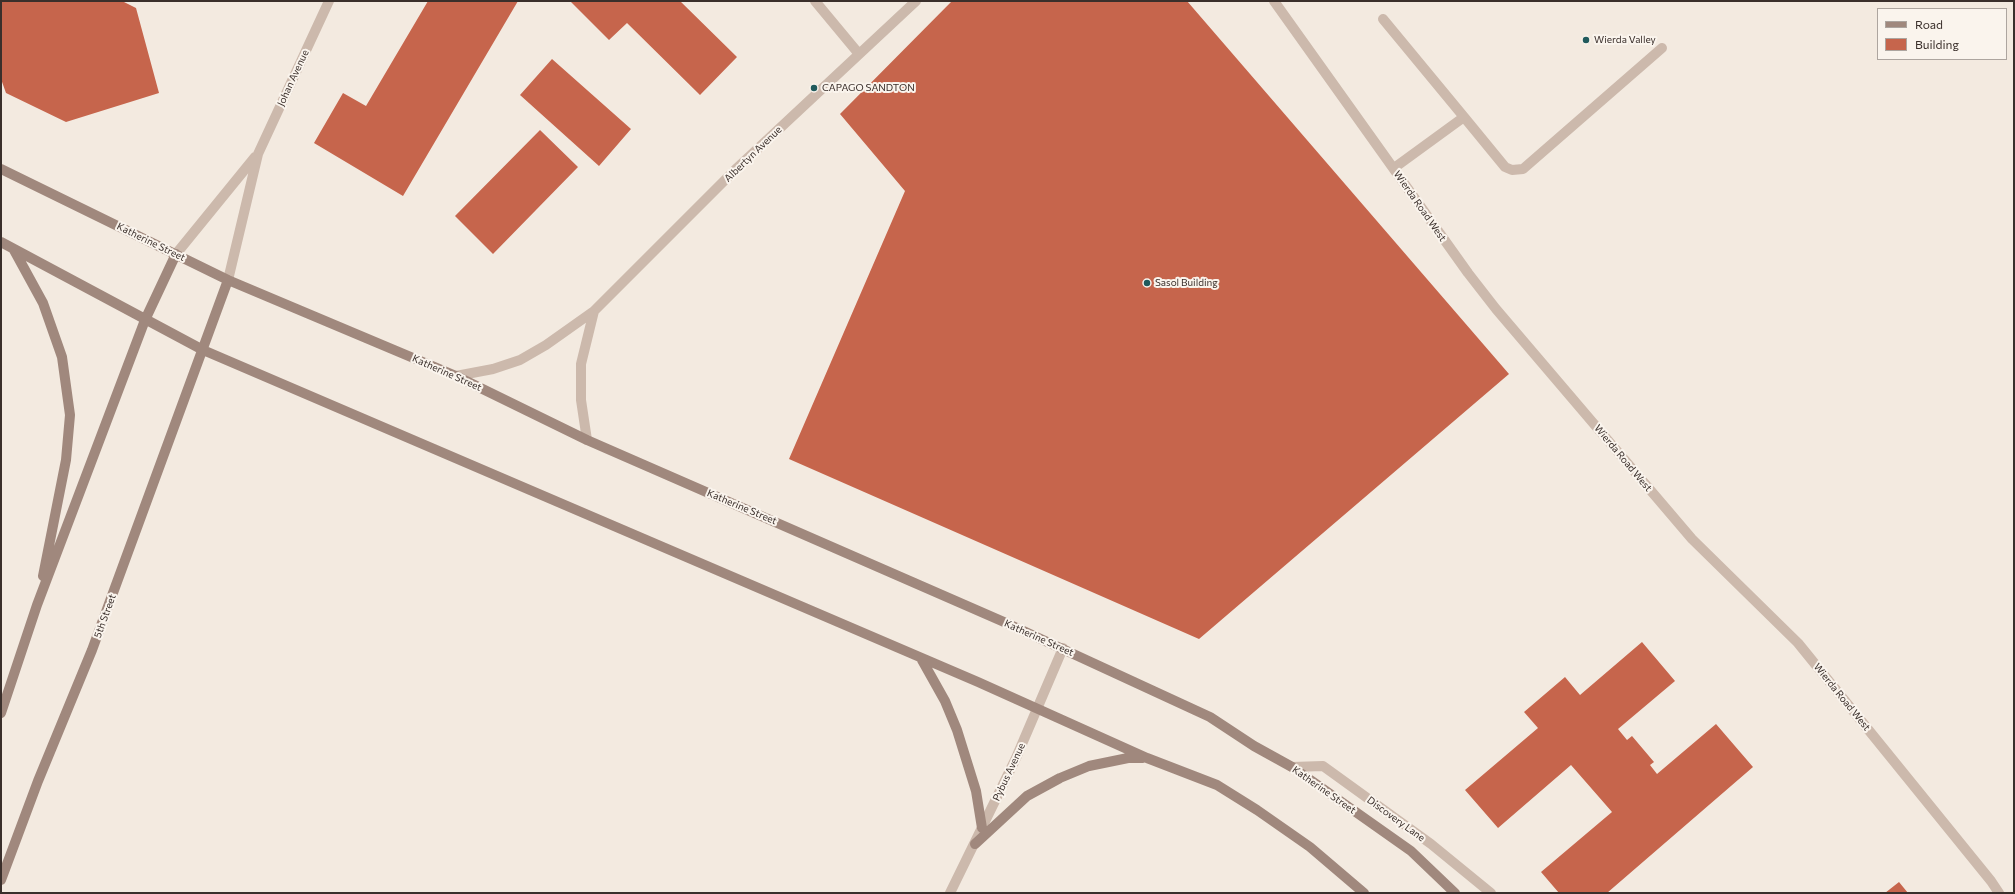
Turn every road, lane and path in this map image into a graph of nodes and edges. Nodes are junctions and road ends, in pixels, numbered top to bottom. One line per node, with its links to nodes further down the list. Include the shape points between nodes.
1 (329, 1): 9 (street, Johan Avenue)
2 (815, 1): 7 (street)
3 (916, 1): 7 (street, Albertyn Avenue)
4 (1274, 1): 10 (street, Wierda Road West)
5 (1383, 19): 8 (street)
6 (1662, 48): 8 (street, via 1523,169 1505,168)
7 (858, 54): 16 (street, Albertyn Avenue, via 735,170)
8 (1464, 116): 10 (street)
9 (258, 154): 14 (street, Johan Avenue); 15 (street, Johan Avenue)
10 (1394, 168): 35 (street, Wierda Road West, via 1496,309 1692,539 1798,643)
11 (1, 169): 14 (main road, Katherine Street)
12 (1, 242): 13 (main road)
13 (14, 250): 17 (main road); 21 (main road, via 43,304 62,357 70,415 66,460)
14 (176, 254): 15 (main road, Katherine Street); 17 (main road)
15 (228, 280): 18 (main road, 5th Street); 19 (main road, Katherine Street)
16 (594, 311): 19 (street, Albertyn Avenue, via 520,360 493,369); 20 (street, via 581,364)
17 (145, 320): 18 (main road); 21 (main road)
18 (203, 350): 23 (main road); 30 (main road, 5th Street, via 92,650 38,781)
19 (456, 376): 20 (main road, Katherine Street)
20 (587, 440): 22 (main road, Katherine Street)
21 (37, 605): 25 (main road)
22 (1063, 648): 24 (street, Pybus Avenue); 27 (main road, Katherine Street, via 1210,717)
23 (922, 660): 24 (main road); 28 (main road, via 945,701 957,730 976,791)
24 (1038, 709): 26 (main road); 28 (street, Pybus Avenue)
25 (1, 713)
26 (1147, 758): 29 (main road, via 1128,758 1089,766 1060,778 1027,796); 32 (main road, via 1217,785 1310,847)
27 (1292, 767): 33 (main road, Katherine Street, via 1411,851); 34 (street, Discovery Lane, via 1323,766 1431,844)
28 (982, 828): 29 (street, Pybus Avenue)
29 (975, 844): 31 (street, Pybus Avenue)
30 (1, 880)
31 (950, 893)
32 (1364, 893)
33 (1455, 893)
34 (1491, 893)
35 (1999, 893)

